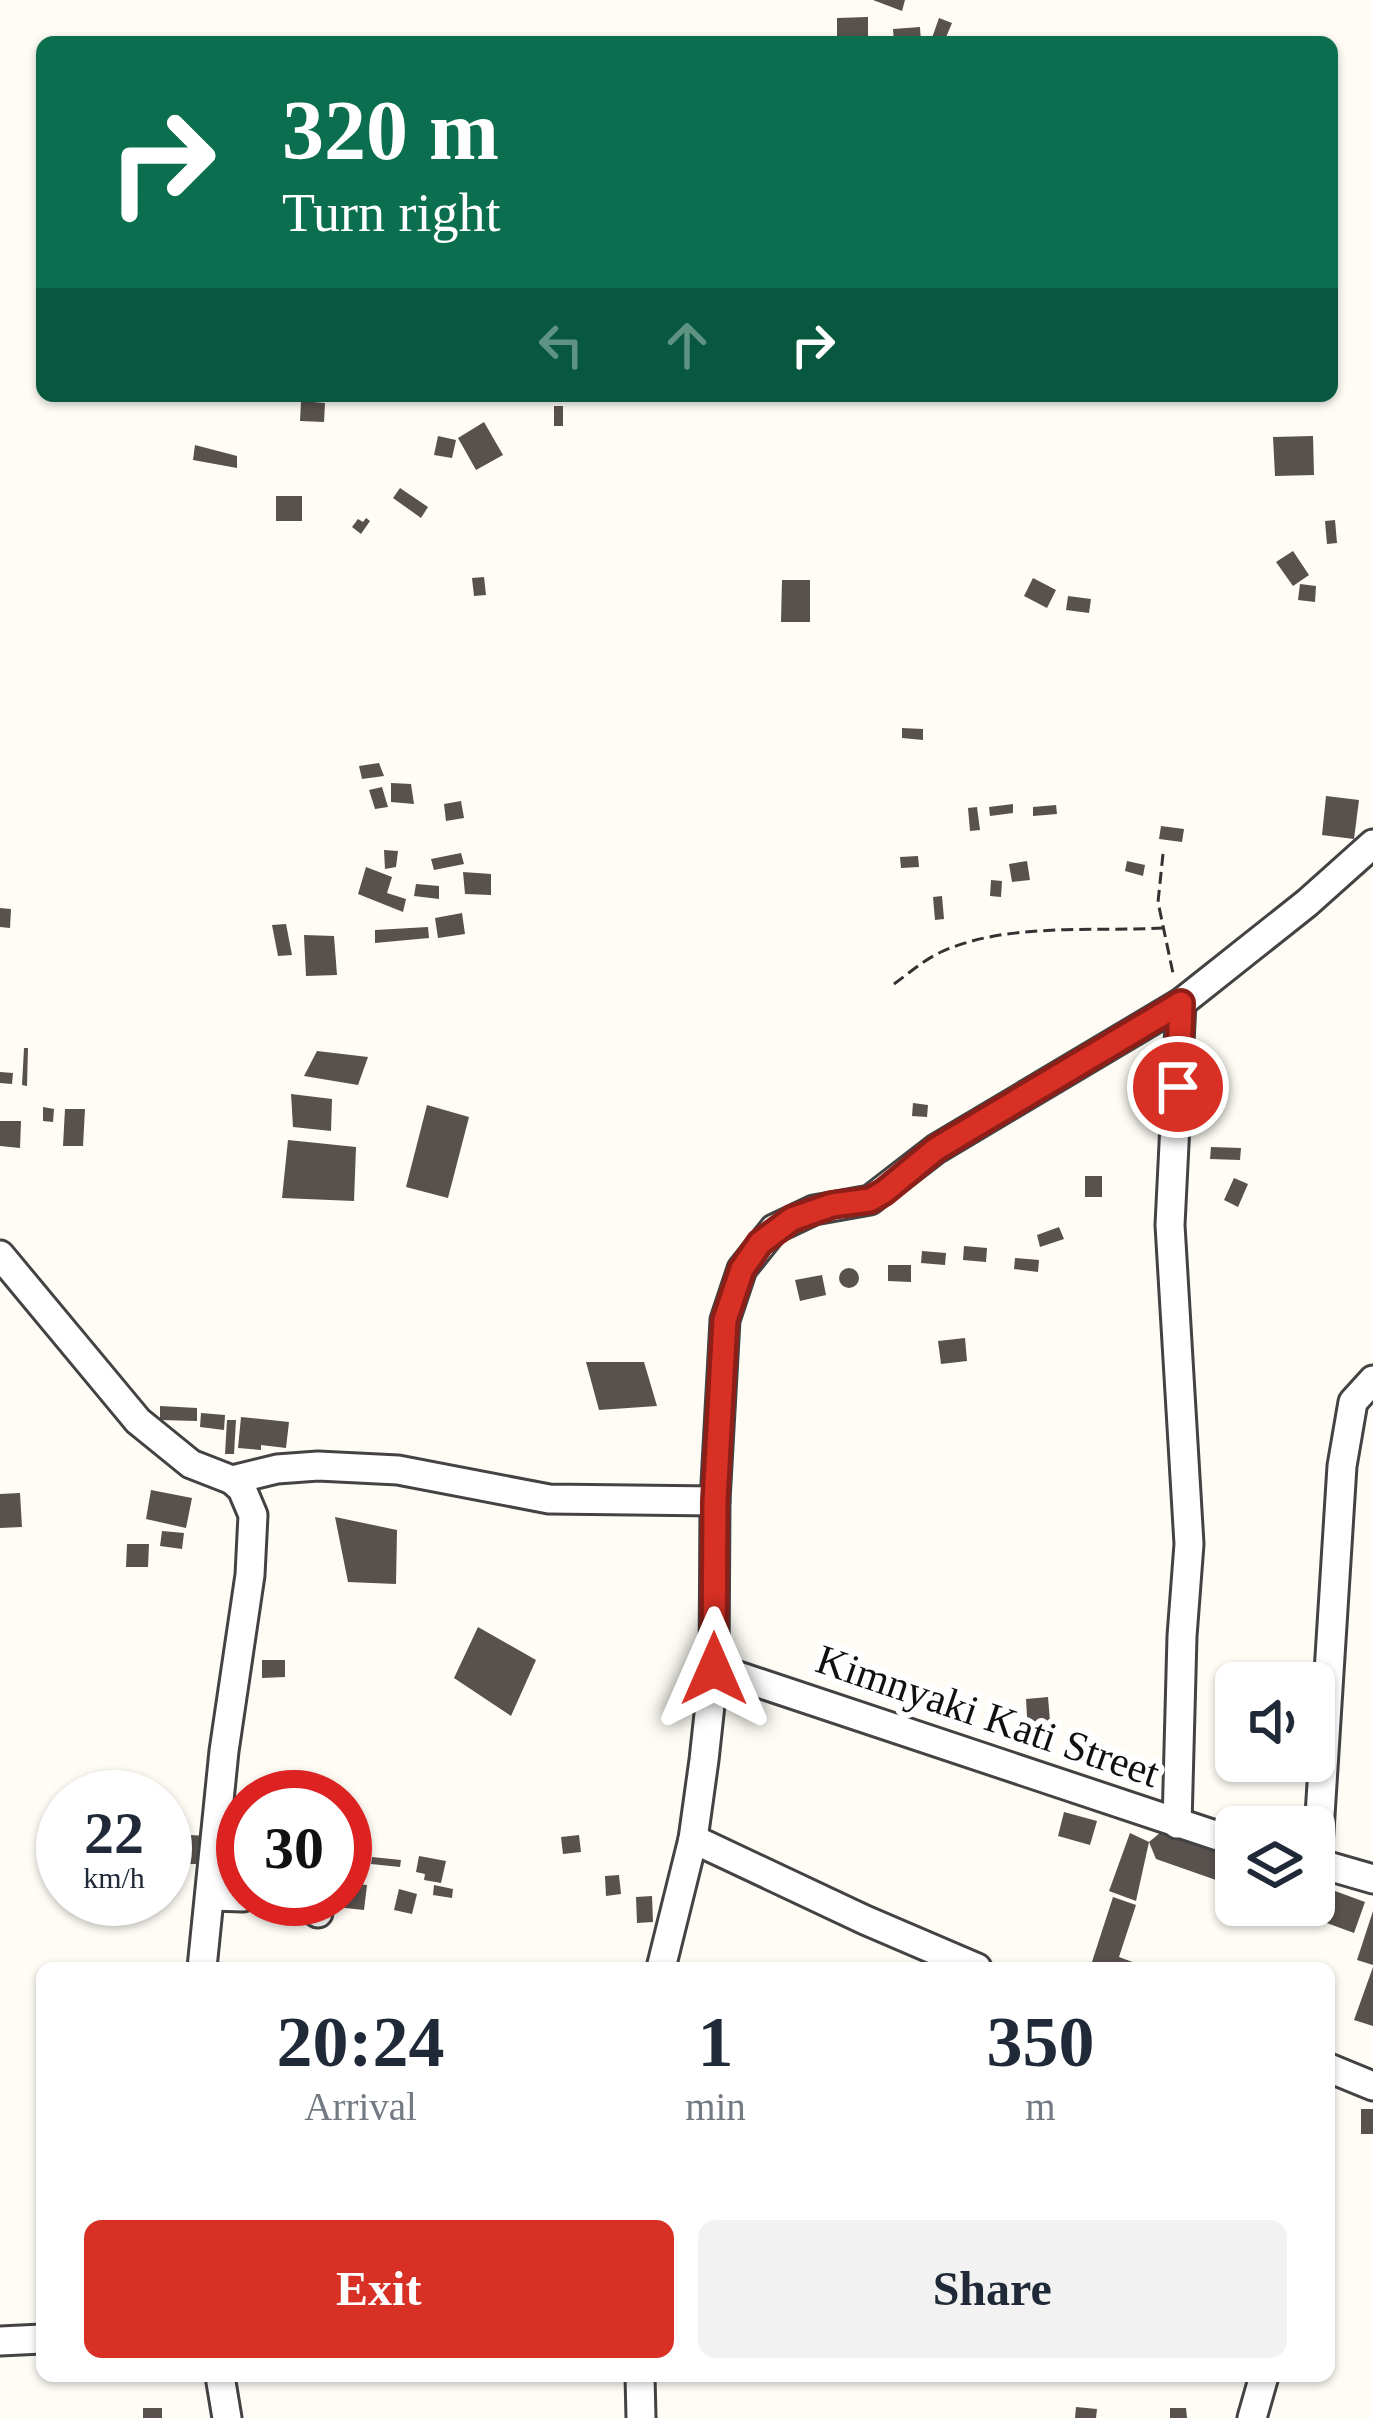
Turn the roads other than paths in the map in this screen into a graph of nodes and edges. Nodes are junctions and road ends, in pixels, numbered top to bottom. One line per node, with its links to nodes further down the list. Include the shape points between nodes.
1 (1373, 844): 2 (street)
2 (1181, 1003): 6 (street, via 936,1149 870,1200 792,1219 760,1243 725,1320); 9 (street, via 1170,1225 1189,1544)
3 (0, 1255): 5 (street, via 138,1421 191,1464)
4 (1373, 1380): 8 (street, via 1353,1402 1342,1466)
5 (232, 1480): 6 (street, via 318,1466 398,1470 549,1499); 14 (street, via 254,1528)
6 (715, 1501): 7 (street)
7 (714, 1669): 9 (street, Kimnyaki Kati Street); 11 (street)
8 (1320, 1806)
9 (1177, 1824): 10 (street, Kimnyaki Kati Street)
10 (1215, 1836)
11 (693, 1839): 17 (street); 18 (street)
12 (1335, 1868): 13 (street)
13 (1373, 1879)
14 (210, 1896): 15 (street); 16 (street)
15 (216, 1896)
16 (203, 1962)
17 (662, 1962)
18 (963, 1962)
19 (1335, 2070): 20 (street)
20 (1373, 2086)
21 (36, 2339): 22 (street)
22 (0, 2341)
23 (221, 2382): 26 (street)
24 (640, 2382): 27 (street)
25 (1262, 2382): 28 (street)
26 (227, 2418)
27 (641, 2418)
28 (1252, 2418)

